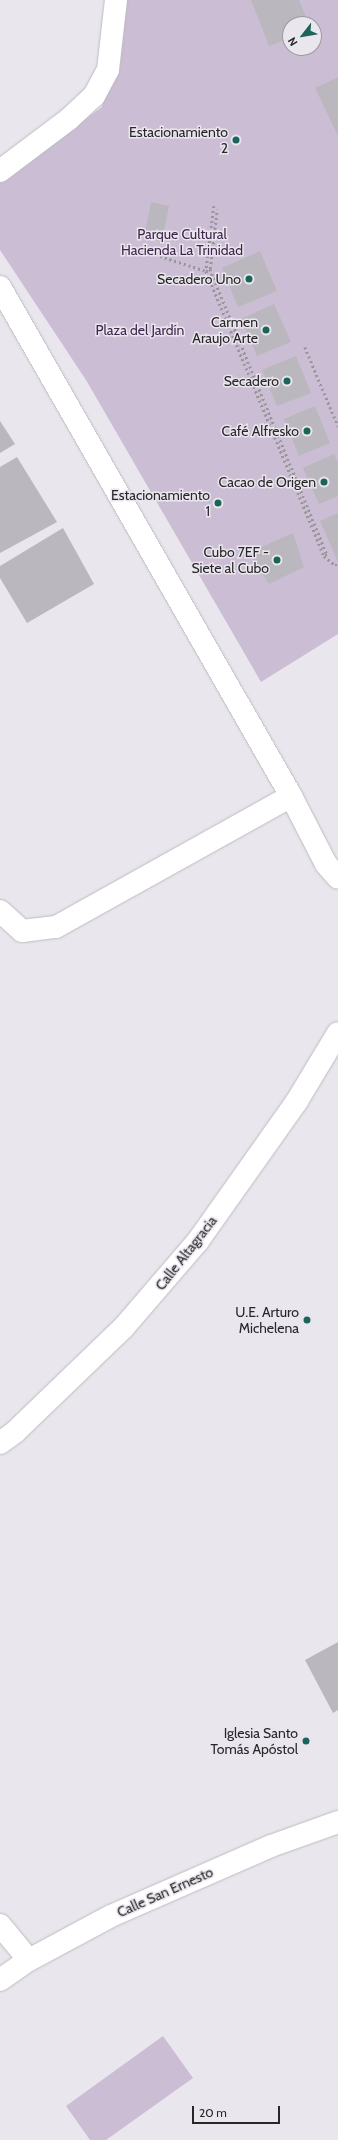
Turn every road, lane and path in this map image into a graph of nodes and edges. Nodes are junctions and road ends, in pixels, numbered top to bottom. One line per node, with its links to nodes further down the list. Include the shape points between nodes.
1 (116, 0): 2 (street, via 108,70 94,96 69,119)
2 (0, 171)
3 (214, 206): 7 (path)
4 (217, 209): 6 (path)
5 (160, 256): 7 (path)
6 (210, 269): 7 (path); 11 (path, via 327,554)
7 (206, 271): 11 (path)
8 (0, 287): 13 (street)
9 (306, 347): 10 (path)
10 (338, 426)
11 (324, 556): 12 (path)
12 (338, 565)
13 (291, 796): 14 (street, via 326,864); 15 (street, via 56,927 22,930)
14 (338, 878)
15 (0, 911)
16 (338, 1034): 17 (street, Calle Altagracia, via 297,1101 198,1241 124,1327 21,1427)
17 (0, 1443)
18 (338, 1822): 20 (street, Calle San Ernesto, via 201,1875 111,1916)
19 (0, 1925): 20 (street)
20 (29, 1960): 21 (street, Calle San Ernesto)
21 (0, 1980)

